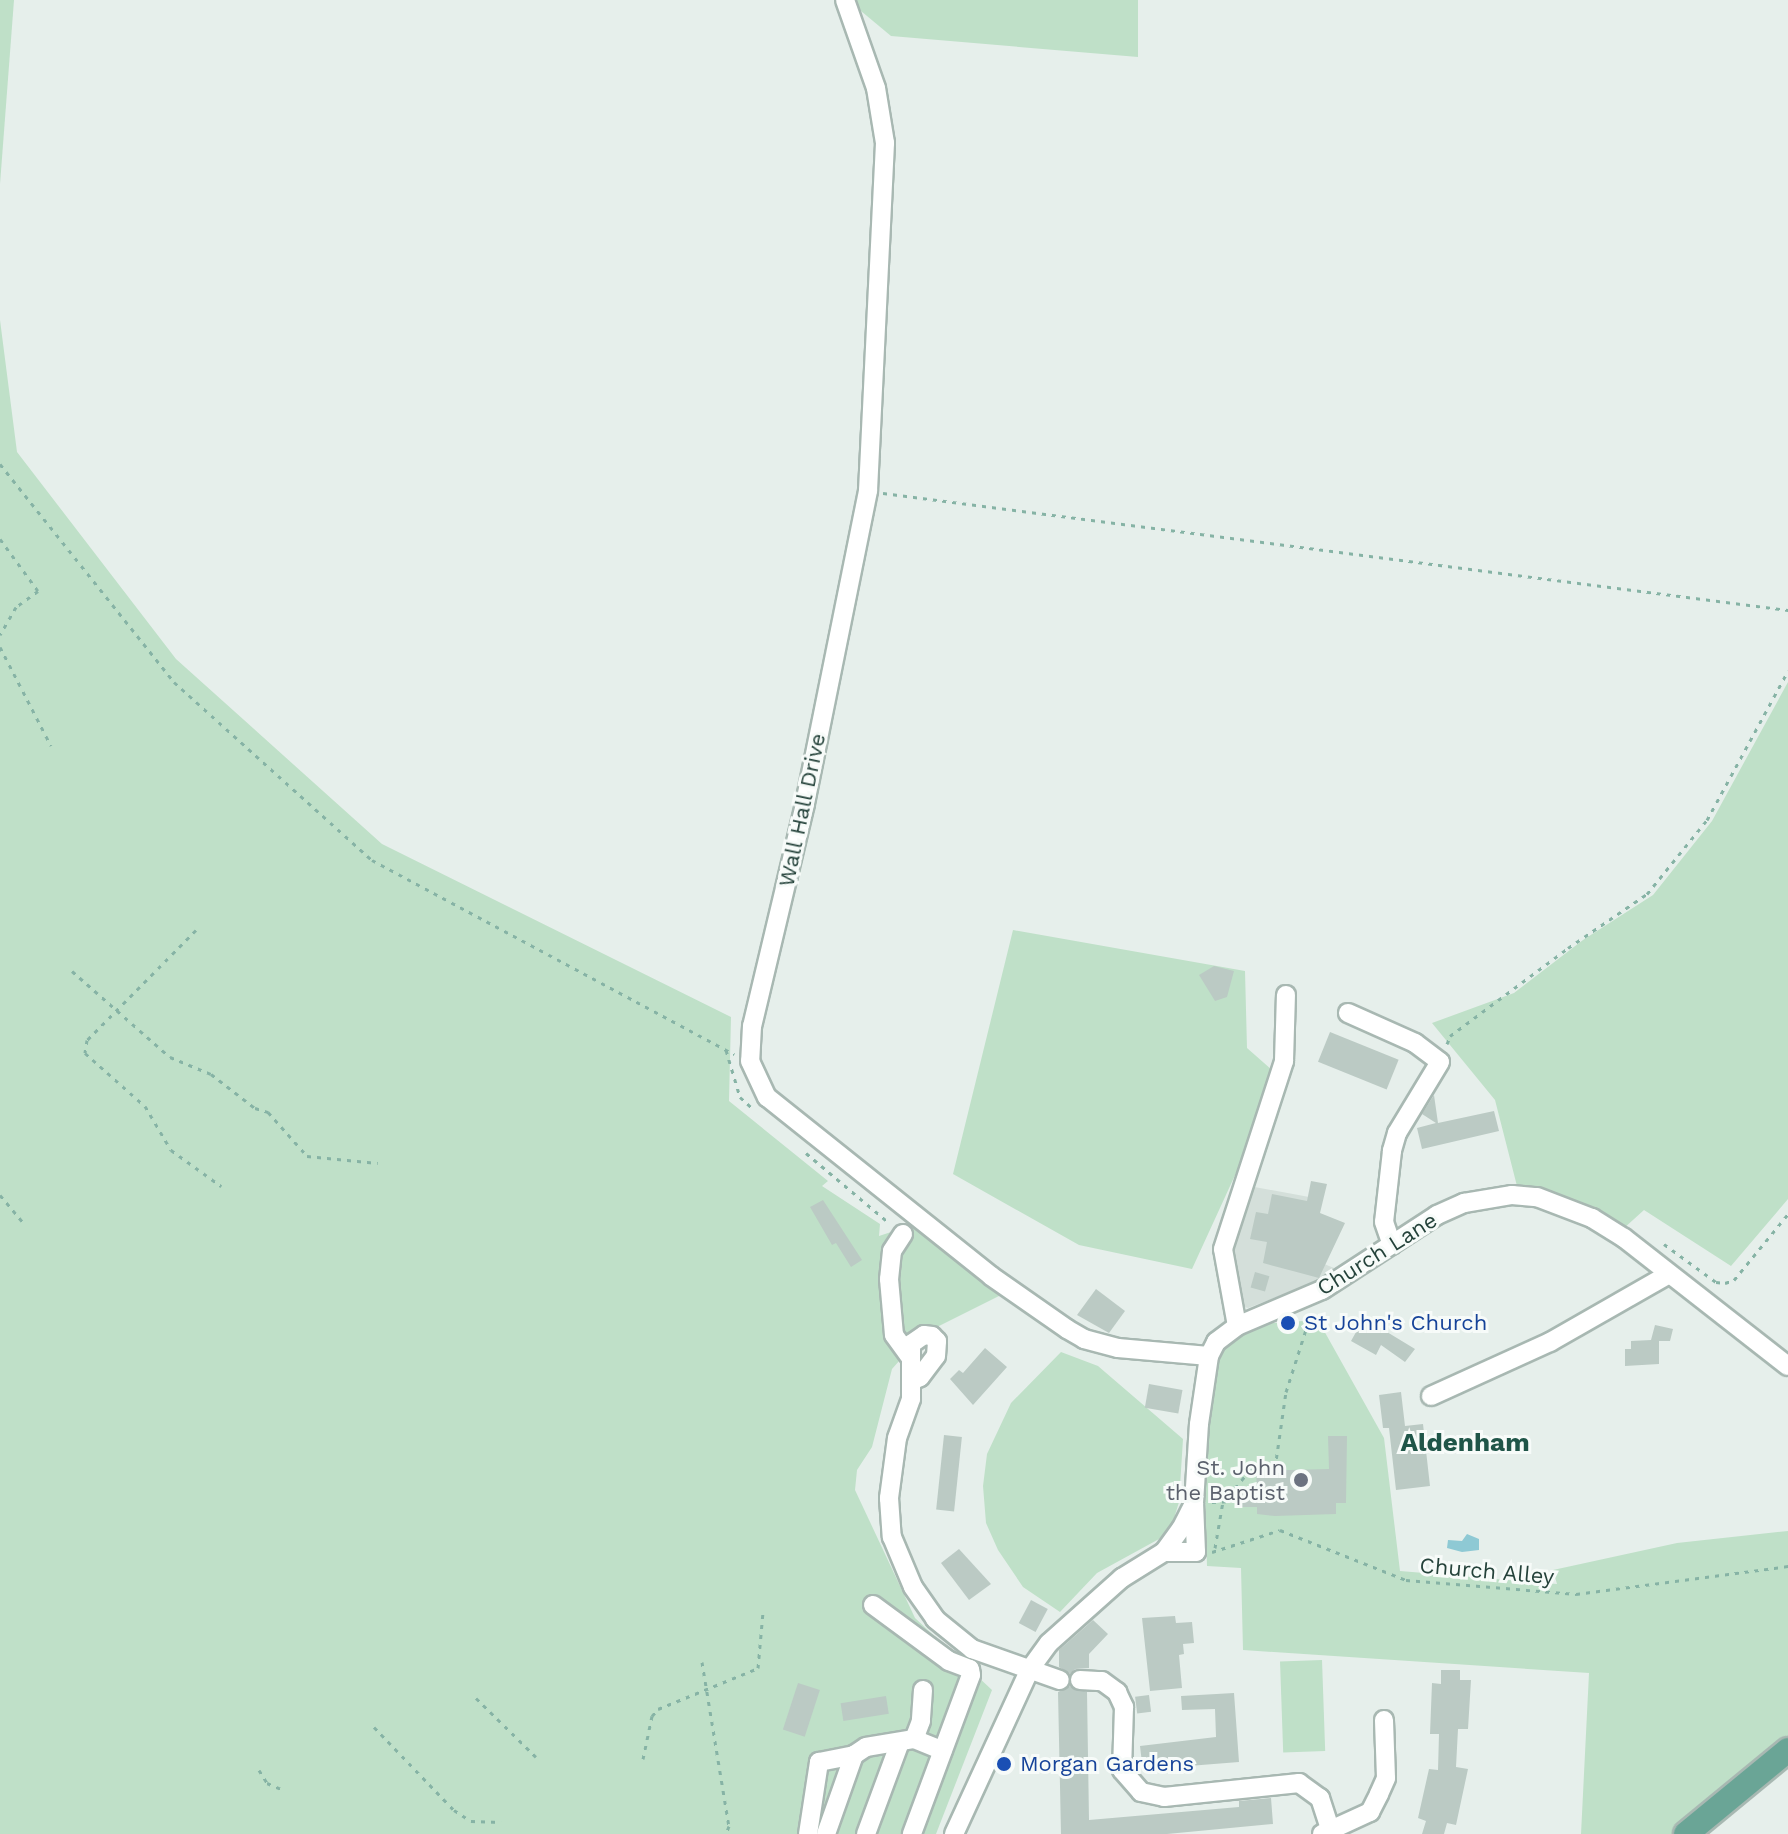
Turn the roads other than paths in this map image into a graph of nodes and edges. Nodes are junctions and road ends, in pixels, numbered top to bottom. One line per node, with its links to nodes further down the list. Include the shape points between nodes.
1 (845, 0): 8 (street, Wall Hall Drive, via 876,88 885,143 868,491 805,804 752,1026 750,1061 767,1097 991,1276 1067,1329 1118,1348)
2 (1286, 995): 7 (street, via 1284,1061 1223,1249)
3 (1348, 1013): 5 (street, via 1415,1043 1440,1062 1397,1133 1392,1151 1384,1222)
4 (903, 1234): 9 (street, via 892,1251 889,1279 894,1335)
5 (1392, 1245): 6 (street, Church Lane, via 1464,1203 1537,1197 1592,1218); 7 (street, Church Lane, via 1306,1299)
6 (1669, 1274): 10 (street, Church Lane); 12 (street, via 1550,1342)
7 (1237, 1326): 8 (street, Church Lane, via 1216,1342)
8 (1209, 1356): 13 (street)
9 (911, 1358): 11 (street); 11 (street, via 915,1340 924,1335 937,1341 936,1356)
10 (1788, 1366)
11 (912, 1381): 16 (street, via 889,1498 892,1537 913,1587)
12 (1431, 1396)
13 (1194, 1503): 14 (street); 14 (street, via 1206,1552)
14 (1164, 1552): 17 (street, via 1122,1578 1071,1621)
15 (873, 1605): 16 (street, via 949,1661)
16 (967, 1656): 17 (street); 24 (street, via 971,1675)
17 (1030, 1669): 18 (street); 31 (street)
18 (1060, 1680)
19 (1080, 1680): 26 (street, via 1102,1681 1117,1692 1124,1707 1120,1762 1141,1792 1164,1797 1299,1783 1320,1798)
20 (923, 1690): 22 (street, via 921,1721)
21 (1384, 1720): 26 (street, via 1386,1778 1370,1812)
22 (907, 1740): 24 (street); 25 (street, via 866,1747); 29 (street)
23 (1788, 1750): 32 (main road)
24 (943, 1751): 30 (street)
25 (854, 1755): 27 (street, via 819,1762); 28 (street)
26 (1327, 1833)
27 (808, 1834)
28 (826, 1834)
29 (866, 1834)
30 (912, 1834)
31 (954, 1834)
32 (1686, 1834)

